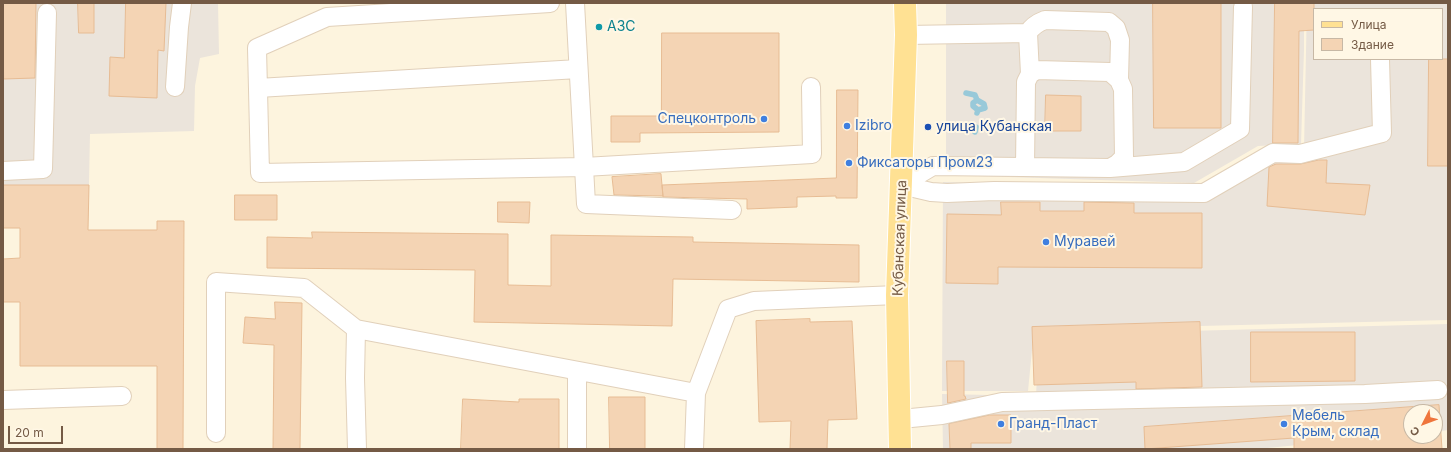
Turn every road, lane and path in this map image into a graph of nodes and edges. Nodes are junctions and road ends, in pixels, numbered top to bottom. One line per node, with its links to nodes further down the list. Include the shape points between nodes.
1 (182, 3): 13 (lane)
2 (550, 3): 15 (lane, via 327,17 257,48)
3 (575, 3): 10 (lane)
4 (905, 3): 8 (main road, Кубанская улица)
5 (1243, 7): 18 (lane, via 1240,129 1184,162)
6 (47, 13): 19 (lane, via 43,169)
7 (1028, 33): 8 (lane); 11 (lane); 12 (lane, via 1031,28 1045,20 1109,22 1116,28 1120,40)
8 (906, 35): 20 (main road, Кубанская улица)
9 (1380, 60): 20 (lane, via 1382,133 1300,154 1273,153 1204,193 946,193)
10 (578, 69): 15 (lane); 16 (lane)
11 (1030, 74): 12 (lane, via 1037,70 1110,72); 17 (lane, via 1026,82)
12 (1119, 80): 18 (lane, via 1123,90 1124,157)
13 (176, 87)
14 (811, 87): 16 (lane, via 812,154)
15 (258, 88): 16 (lane, via 260,173)
16 (584, 167): 21 (lane, via 586,204)
17 (1025, 167): 18 (lane); 20 (lane, via 933,166)
18 (1110, 168)
19 (3, 171)
20 (901, 185): 22 (main road, Кубанская улица)
21 (732, 210)
22 (897, 295): 26 (lane, via 754,300 728,309); 29 (main road, Кубанская улица)
23 (356, 329): 24 (lane); 30 (lane, via 304,288 216,282); 31 (lane)
24 (577, 371): 26 (lane); 32 (lane)
25 (1438, 390): 29 (lane, via 1002,402 942,416)
26 (696, 393): 33 (lane)
27 (122, 396): 28 (lane)
28 (3, 400)
29 (900, 419): 34 (main road, Кубанская улица)
30 (216, 433)
31 (357, 449)
32 (577, 449)
33 (694, 449)
34 (900, 449)

